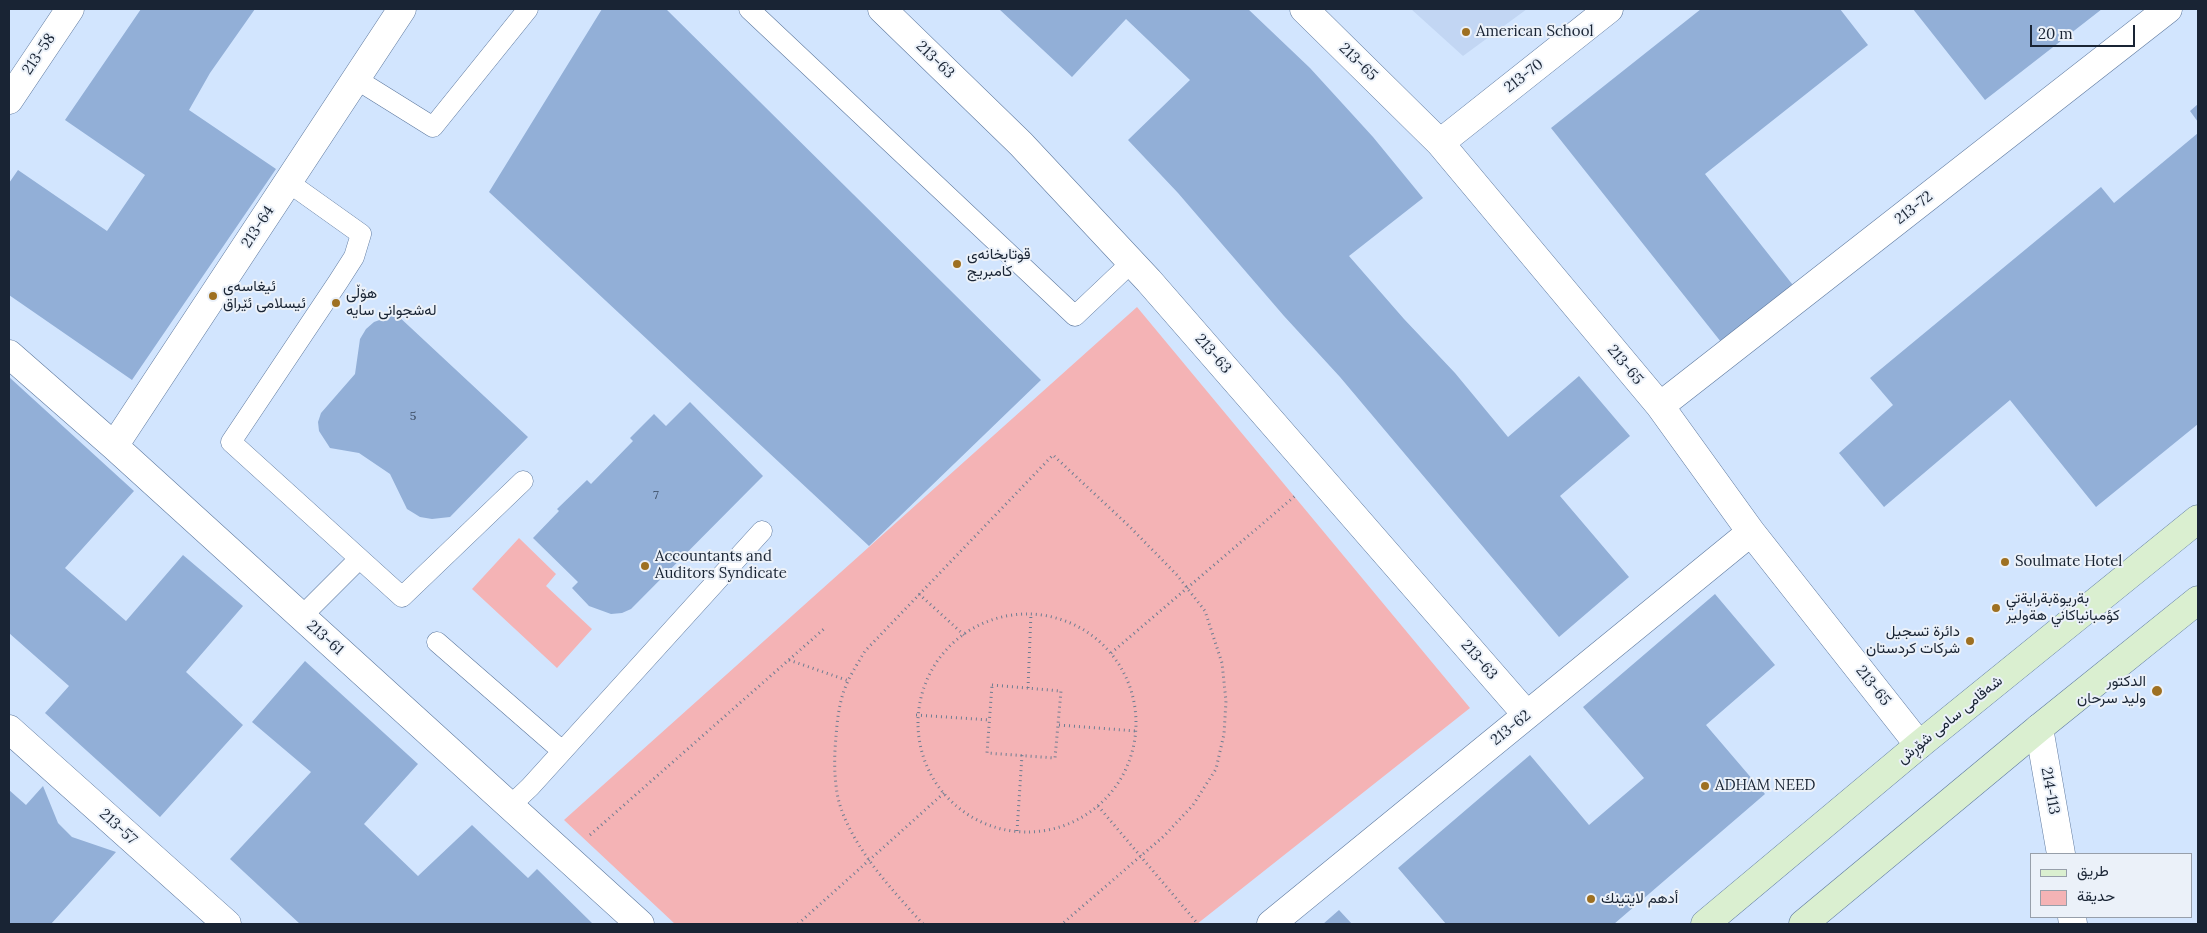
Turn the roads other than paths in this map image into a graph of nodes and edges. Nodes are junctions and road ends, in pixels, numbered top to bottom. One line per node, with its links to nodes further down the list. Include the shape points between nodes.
1 (70, 9): 10 (street, 213-58)
2 (402, 9): 9 (street, 213-64)
3 (528, 9): 9 (lane, via 433,127)
4 (749, 9): 13 (lane, via 1075,316)
5 (882, 9): 13 (street, 213-63, via 1021,144)
6 (1304, 9): 11 (street, 213-65)
7 (1609, 9): 11 (street, 213-70)
8 (2168, 9): 15 (street, 213-72)
9 (356, 79): 12 (street, 213-64)
10 (9, 100)
11 (1440, 143): 15 (street, 213-65)
12 (288, 182): 16 (street, 213-64); 21 (lane, via 361,234 354,257 231,442)
13 (1132, 262): 25 (street, 213-63)
14 (9, 354): 16 (street, 213-61)
15 (1660, 406): 20 (street, 213-65)
16 (114, 446): 23 (street, 213-61)
17 (523, 481): 21 (lane, via 402,598)
18 (2198, 519): 28 (main road, شەقامی سامی شۆڕش)
19 (762, 531): 29 (lane)
20 (1751, 532): 25 (street, 213-62); 28 (street, 213-65)
21 (359, 558): 23 (lane)
22 (2198, 600): 26 (main road)
23 (302, 616): 30 (street, 213-61)
24 (437, 642): 29 (lane)
25 (1527, 715): 34 (street, 213-62)
26 (2039, 728): 31 (street, 214-113); 36 (main road)
27 (9, 729): 32 (street, 213-57)
28 (1919, 745): 35 (main road, شەقامی سامی شۆڕش)
29 (561, 750): 30 (lane)
30 (510, 806): 33 (street, 213-61)
31 (2061, 853)
32 (227, 924)
33 (640, 924)
34 (1271, 924)
35 (1705, 924)
36 (1803, 924)

